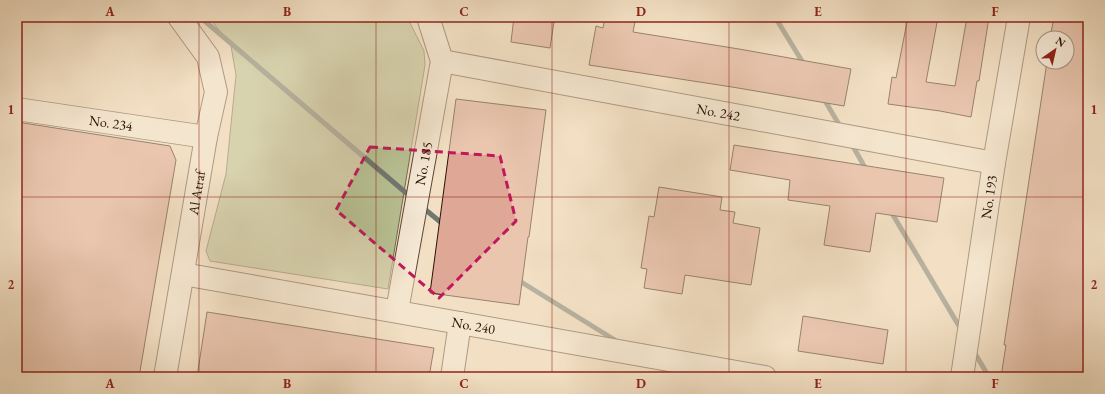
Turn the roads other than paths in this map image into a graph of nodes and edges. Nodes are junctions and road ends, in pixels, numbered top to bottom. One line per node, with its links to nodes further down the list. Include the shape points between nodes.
1 (179, 17): 6 (street, Al Atraf, via 208,57 216,92)
2 (428, 17): 4 (street, No. 185)
3 (1018, 17): 7 (street, No. 193)
4 (442, 61): 7 (street, No. 242); 9 (street, No. 185)
5 (17, 109): 6 (street, No. 234)
6 (206, 137): 8 (street, Al Atraf)
7 (994, 163): 15 (street, No. 193)
8 (183, 274): 9 (street, No. 240); 12 (street, Al Atraf)
9 (398, 311): 10 (street, No. 240)
10 (460, 323): 11 (street, No. 240); 13 (street)
11 (702, 372): 14 (street, No. 240)
12 (165, 377)
13 (452, 377)
14 (765, 377)
15 (962, 377)

